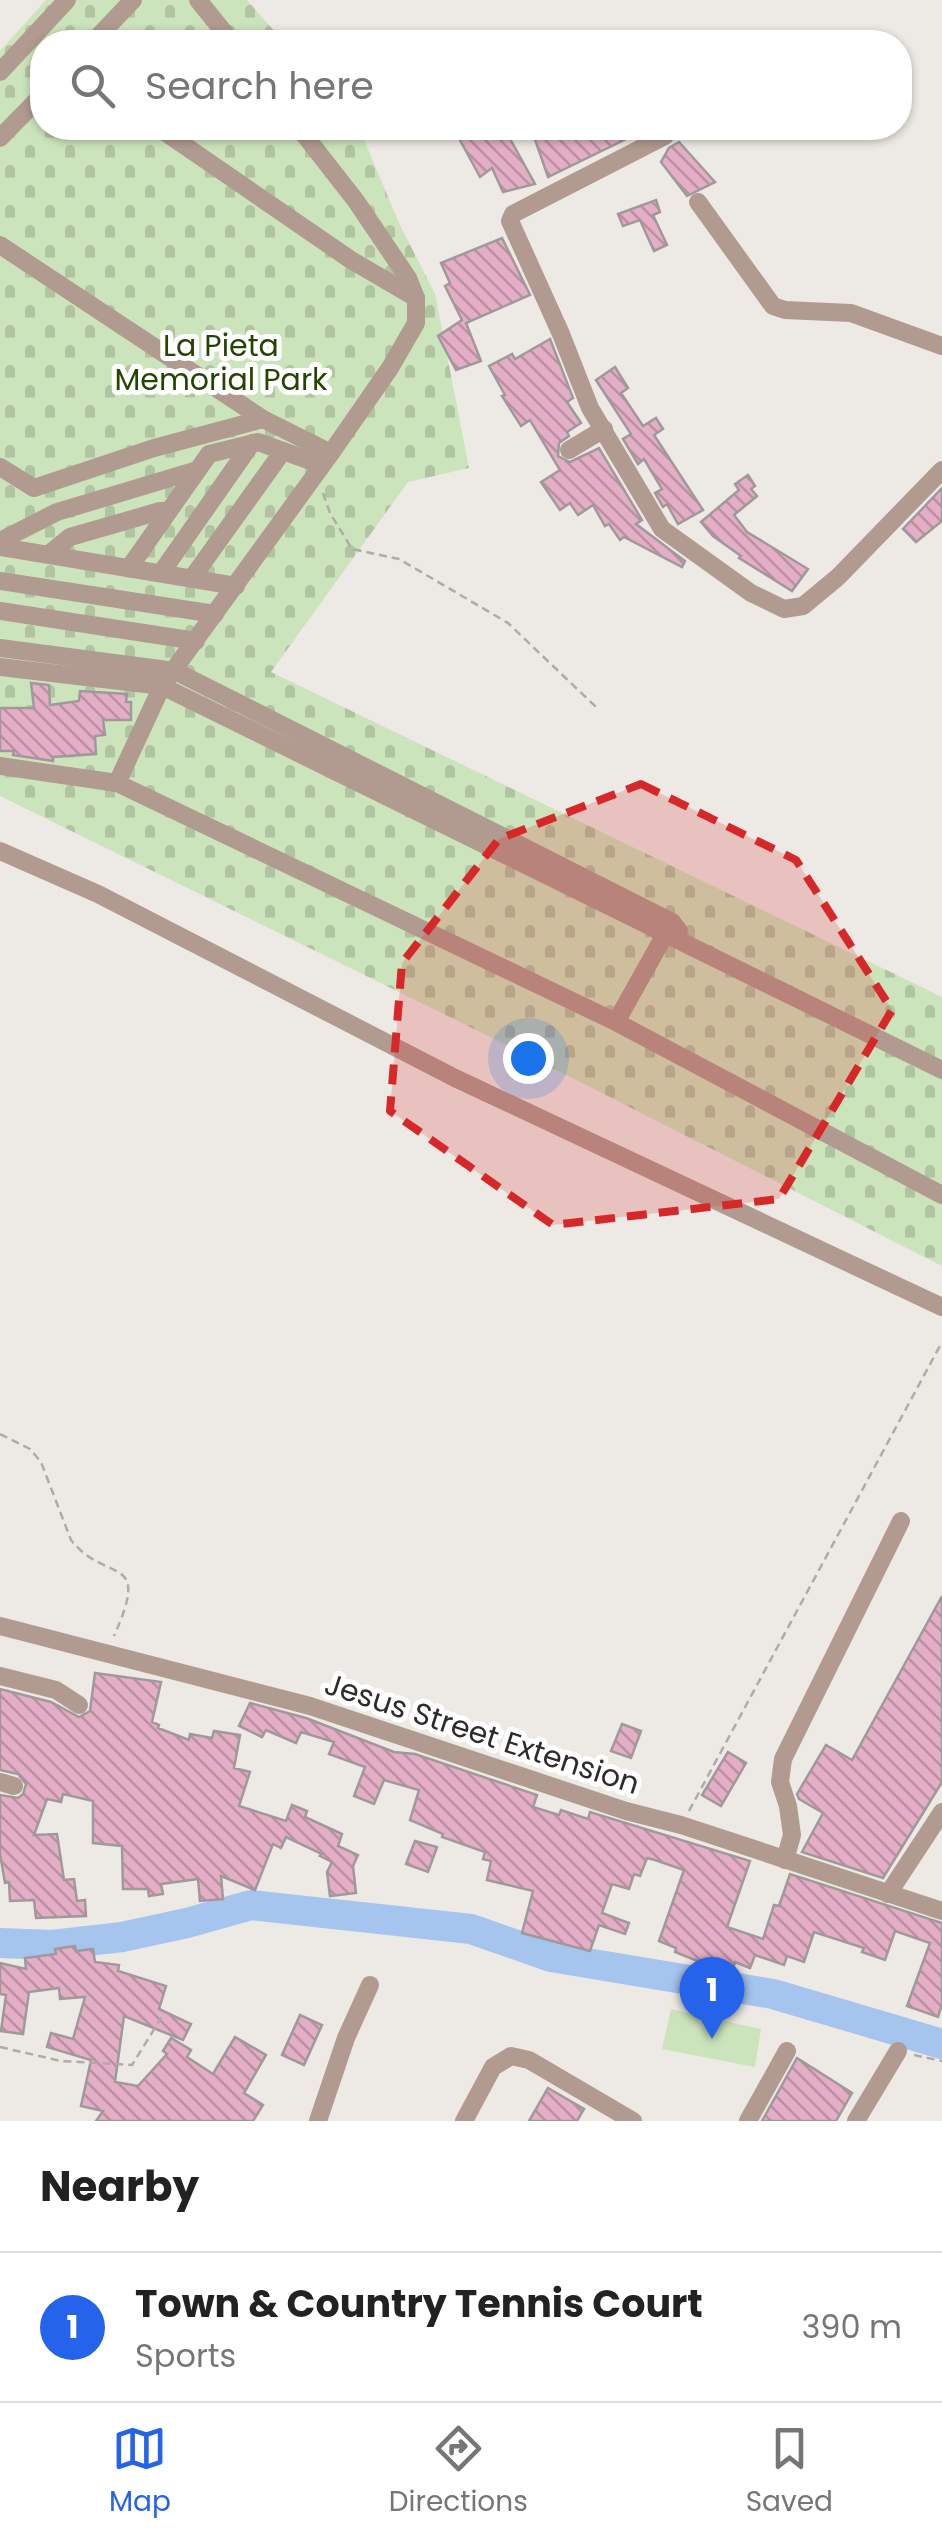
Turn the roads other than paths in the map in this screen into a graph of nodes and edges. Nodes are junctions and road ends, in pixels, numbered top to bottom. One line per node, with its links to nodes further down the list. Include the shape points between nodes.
1 (68, 0): 4 (street)
2 (132, 0): 5 (street)
3 (198, 0): 6 (street)
4 (46, 30)
5 (104, 30)
6 (222, 30)
7 (30, 46): 8 (street)
8 (0, 72)
9 (30, 107): 10 (street)
10 (0, 138)
11 (176, 140): 16 (street)
12 (308, 140): 16 (street, via 398,262)
13 (657, 140): 19 (street, via 510,221)
14 (698, 202): 17 (street, via 773,306 851,313)
15 (0, 245): 18 (street)
16 (416, 298): 23 (street, via 416,323)
17 (942, 346)
18 (263, 418): 23 (street); 24 (street, via 34,488)
19 (604, 430): 22 (street); 26 (street, via 662,529 784,609 803,606 838,577)
20 (252, 443): 21 (street); 25 (street, via 209,454); 33 (street)
21 (283, 450): 23 (street); 34 (street)
22 (569, 450)
23 (323, 464): 36 (street)
24 (0, 467)
25 (197, 470): 27 (street); 28 (street, via 57,512)
26 (942, 470)
27 (168, 512): 29 (street); 30 (street, via 70,537)
28 (0, 544): 30 (street)
29 (144, 546): 31 (street); 32 (street)
30 (49, 554): 31 (street)
31 (99, 563): 32 (street)
32 (129, 568): 33 (street)
33 (161, 573): 34 (street)
34 (192, 578): 36 (street)
35 (0, 581): 38 (street)
36 (236, 586): 38 (street)
37 (0, 610): 39 (street)
38 (215, 614): 39 (street)
39 (196, 642): 42 (street)
40 (0, 648): 42 (street)
41 (0, 667): 43 (street)
42 (175, 671): 43 (street); 47 (street)
43 (162, 686): 45 (street); 47 (street)
44 (0, 766): 45 (street)
45 (116, 783): 48 (street)
46 (0, 851): 51 (street, via 98,894 472,1086)
47 (668, 928): 48 (street); 49 (street, via 688,944)
48 (616, 1022): 50 (street)
49 (942, 1070)
50 (942, 1196)
51 (942, 1307)
52 (901, 1521): 57 (street, via 783,1760 780,1782 792,1834)
53 (0, 1626): 57 (street, Jesus Street Extension, via 310,1706)
54 (0, 1676): 55 (street, via 56,1690)
55 (78, 1704)
56 (942, 1812): 58 (street)
57 (784, 1860): 58 (street, Jesus Street Extension)
58 (888, 1894): 59 (street, Jesus Street Extension)
59 (942, 1911)
60 (370, 1985): 63 (street)
61 (787, 2051): 66 (street)
62 (898, 2051): 67 (street)
63 (318, 2121)
64 (464, 2121): 65 (street, via 493,2067 511,2056)
65 (632, 2121)
66 (748, 2121)
67 (856, 2121)

